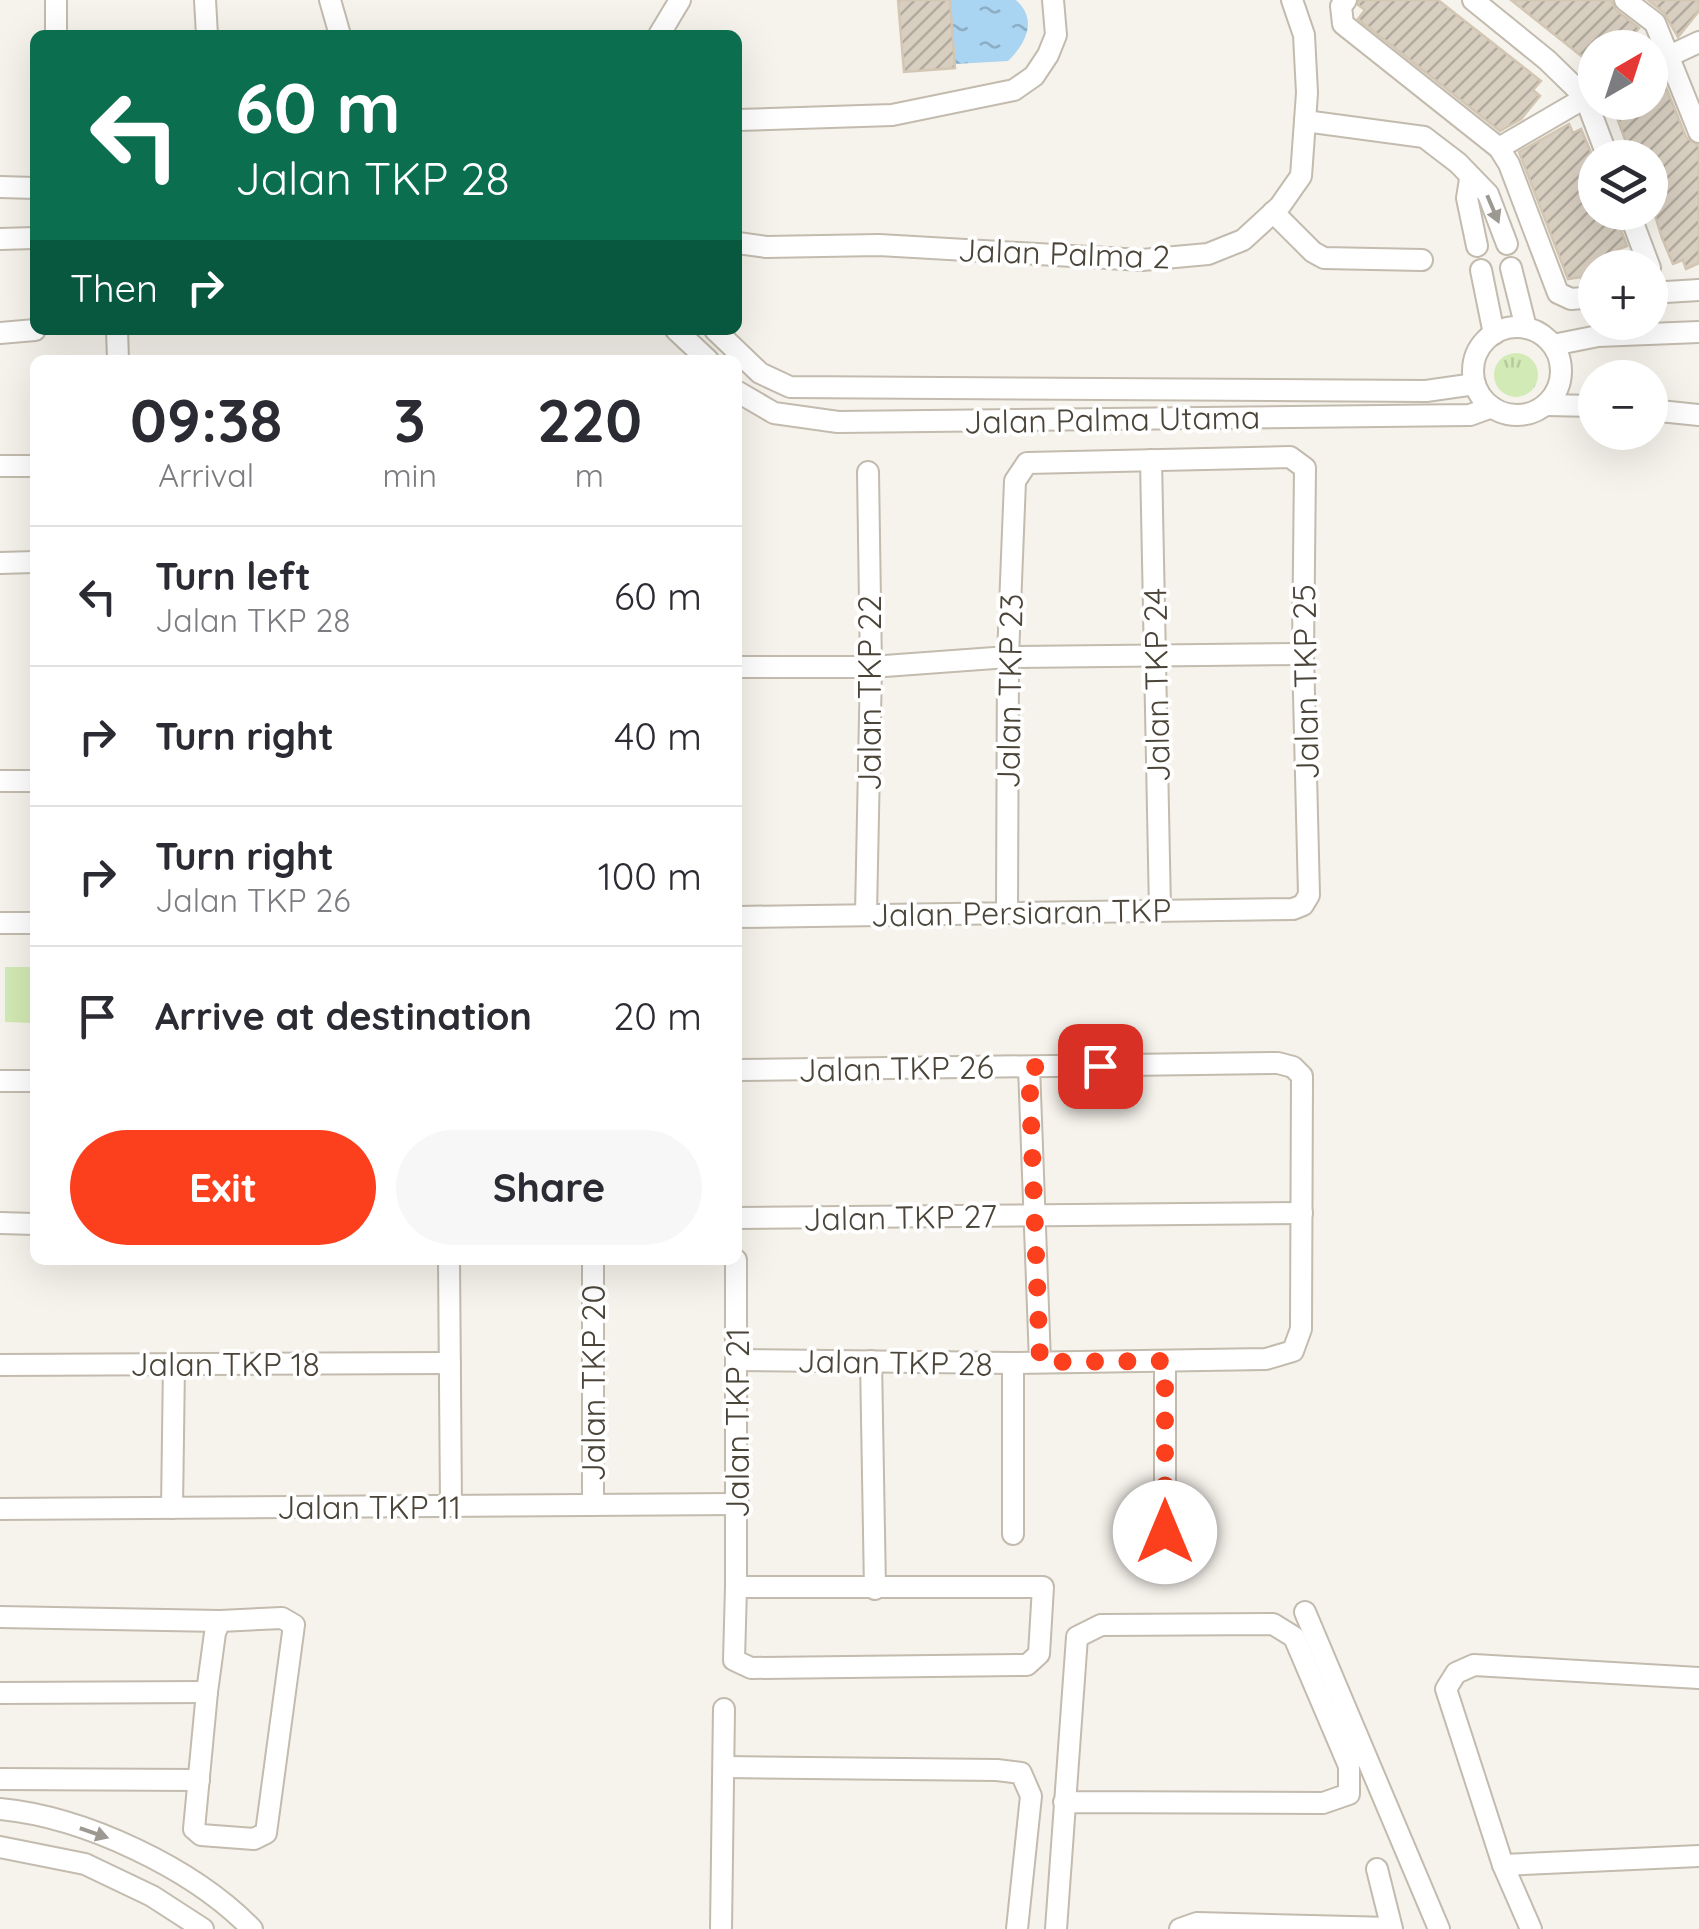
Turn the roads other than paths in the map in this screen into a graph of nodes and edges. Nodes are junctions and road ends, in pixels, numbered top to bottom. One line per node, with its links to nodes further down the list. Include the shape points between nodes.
1 (56, 0): 10 (street)
2 (205, 0): 11 (street)
3 (330, 0): 12 (street)
4 (680, 0): 13 (street)
5 (1053, 0): 20 (street, via 1056,35 1048,56 1014,90 892,115)
6 (1292, 0): 21 (street, Jalan Palma 2, via 1304,35)
7 (1346, 0): 23 (street, via 1343,24)
8 (1474, 0): 18 (street)
9 (1625, 0): 14 (street)
10 (56, 30)
11 (206, 30)
12 (339, 30)
13 (661, 30)
14 (1655, 30)
15 (1699, 42): 16 (street)
16 (1668, 56)
17 (1668, 75): 22 (street)
18 (1578, 85)
19 (1578, 101): 23 (street)
20 (742, 120)
21 (1305, 121): 24 (street, via 1424,137); 27 (street, Jalan Palma 2, via 1301,176)
22 (1699, 132)
23 (1499, 148): 38 (street, via 1558,293)
24 (1470, 179): 31 (street, one-way to 31, via 1488,194); 32 (street, via 1467,198)
25 (0, 187): 26 (street)
26 (30, 188)
27 (1273, 212): 30 (street, Jalan Palma 2, via 1243,240 1208,254 1142,260); 33 (street, via 1324,258)
28 (30, 238): 29 (street)
29 (0, 239)
30 (742, 244)
31 (1507, 244)
32 (1478, 246)
33 (1422, 260)
34 (1511, 268): 39 (street)
35 (1481, 270): 43 (street)
36 (1699, 290): 37 (street)
37 (1668, 291)
38 (1578, 298)
39 (1526, 328): 43 (street); 46 (street)
40 (30, 330): 42 (street)
41 (1699, 332): 46 (street)
42 (0, 333)
43 (1494, 334): 50 (street, via 1476,355)
44 (681, 335): 47 (street)
45 (720, 335): 48 (street)
46 (1553, 345): 52 (street, via 1560,382)
47 (703, 355)
48 (741, 355)
49 (742, 356): 50 (street, via 790,387 1426,392)
50 (1475, 384): 54 (street)
51 (742, 396): 54 (street, Jalan Palma Utama, via 774,412 838,422 1470,415)
52 (1546, 404): 53 (street); 54 (street, via 1520,416)
53 (1578, 405)
54 (1492, 407)
55 (1668, 412): 56 (street)
56 (1699, 415)
57 (1151, 460): 63 (street, Jalan TKP 25, via 1290,457 1305,468); 64 (street, Jalan TKP 24); 65 (street, Jalan TKP 23, via 1026,464 1019,472)
58 (0, 466): 59 (street)
59 (30, 466)
60 (868, 472): 67 (street, Jalan TKP 22)
61 (30, 562): 62 (street)
62 (0, 564)
63 (1303, 654): 64 (street); 70 (street, Jalan TKP 25, via 1309,895)
64 (1156, 657): 65 (street); 71 (street, Jalan TKP 24)
65 (1008, 658): 67 (street); 72 (street, Jalan TKP 23)
66 (742, 667): 67 (street)
67 (871, 667): 73 (street, Jalan TKP 22)
68 (0, 781): 69 (street)
69 (30, 781)
70 (1303, 905): 71 (street, Jalan Persiaran TKP)
71 (1160, 910): 72 (street, Jalan Persiaran TKP)
72 (1007, 912): 73 (street, Jalan Persiaran TKP)
73 (866, 914): 74 (street, Jalan Persiaran TKP)
74 (742, 917)
75 (0, 923): 76 (street)
76 (30, 923)
77 (1029, 1067): 78 (street, Jalan TKP 26); 81 (street, Jalan TKP 26, via 1293,1067 1302,1076); 82 (street)
78 (742, 1070)
79 (30, 1081): 80 (street)
80 (0, 1082)
81 (1302, 1213): 82 (street, Jalan TKP 27); 91 (street, Jalan TKP 28, via 1301,1328 1292,1351 1266,1359)
82 (1035, 1216): 83 (street, Jalan TKP 27); 92 (street)
83 (742, 1218)
84 (0, 1223): 85 (street)
85 (30, 1224)
86 (450, 1265): 93 (street)
87 (593, 1265): 98 (street, Jalan TKP 20)
88 (736, 1265): 89 (street, Jalan TKP 21)
89 (737, 1360): 90 (street, Jalan TKP 28); 97 (street, Jalan TKP 21)
90 (871, 1361): 94 (street, Jalan TKP 28); 105 (street)
91 (1165, 1361): 92 (street, Jalan TKP 28); 102 (street)
92 (1040, 1362): 94 (street, Jalan TKP 28)
93 (450, 1363): 96 (street, Jalan TKP 18); 99 (street)
94 (1014, 1363): 103 (street)
95 (0, 1364): 96 (street, Jalan TKP 18)
96 (174, 1364): 100 (street)
97 (738, 1504): 98 (street, Jalan TKP 11); 104 (street, Jalan TKP 21)
98 (593, 1505): 99 (street, Jalan TKP 11)
99 (451, 1506): 100 (street, Jalan TKP 11)
100 (172, 1508): 101 (street, Jalan TKP 11)
101 (0, 1509)
102 (1165, 1532)
103 (1013, 1534)
104 (736, 1587): 105 (street); 105 (street, Jalan TKP 21, via 734,1660 751,1668 1027,1666 1039,1654 1043,1587)
105 (874, 1589)
106 (1306, 1612): 129 (street)
107 (0, 1616): 108 (street)
108 (220, 1620): 110 (street); 115 (street, via 282,1618 294,1625 266,1833 254,1839 201,1836 194,1828)
109 (1699, 1678): 120 (street, via 1474,1665 1456,1673 1446,1689)
110 (207, 1692): 111 (street); 115 (street)
111 (0, 1693)
112 (724, 1709): 113 (street)
113 (726, 1767): 124 (street); 125 (street, via 1021,1774 1031,1796)
114 (0, 1778): 115 (street)
115 (199, 1780)
116 (1064, 1802): 116 (street, via 1077,1637 1100,1624 1274,1624 1294,1636 1349,1766 1348,1794 1323,1803); 126 (street)
117 (0, 1809): 123 (street, one-way to 123, via 110,1838 186,1876)
118 (0, 1847): 122 (street, via 85,1864)
119 (1699, 1856): 120 (street)
120 (1503, 1865): 130 (street)
121 (1377, 1869): 128 (street)
122 (203, 1929)
123 (252, 1929)
124 (722, 1929)
125 (1017, 1929)
126 (1056, 1929)
127 (1180, 1929): 128 (street, via 1197,1923)
128 (1392, 1929)
129 (1439, 1929)
130 (1531, 1929)

